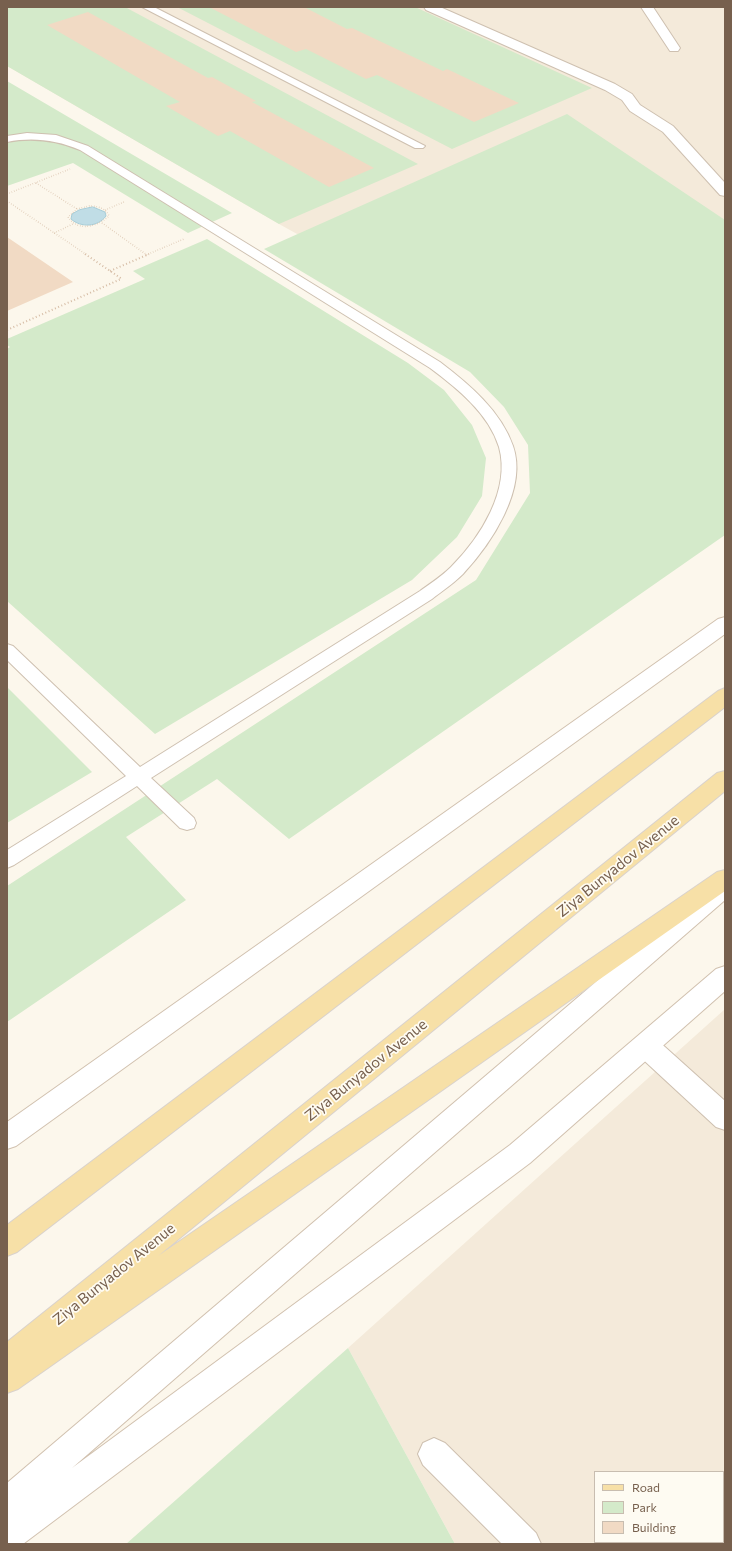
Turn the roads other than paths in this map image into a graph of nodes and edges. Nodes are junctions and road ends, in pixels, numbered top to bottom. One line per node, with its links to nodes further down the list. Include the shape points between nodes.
1 (147, 7): 6 (lane)
2 (430, 7): 7 (main road, via 627,97 635,108 668,129)
3 (648, 7): 4 (main road)
4 (674, 48)
5 (7, 139): 11 (lane, via 38,136 59,139 84,148 402,344 464,387 496,426 507,448 509,475 502,502 488,529 461,567 426,595)
6 (419, 146)
7 (725, 192)
8 (725, 624): 20 (main road)
9 (7, 650): 11 (lane)
10 (725, 696): 21 (main road)
11 (139, 777): 13 (lane); 14 (lane)
12 (725, 779): 22 (main road, Ziya Bunyadov Avenue)
13 (186, 823)
14 (7, 860)
15 (725, 879): 23 (main road, Ziya Bunyadov Avenue)
16 (725, 886): 25 (main road)
17 (725, 976): 18 (main road)
18 (646, 1046): 19 (main road); 26 (main road, via 520,1154)
19 (725, 1118)
20 (7, 1137)
21 (7, 1242)
22 (7, 1361)
23 (7, 1378)
24 (434, 1454): 27 (main road)
25 (7, 1504)
26 (7, 1536)
27 (526, 1544)

